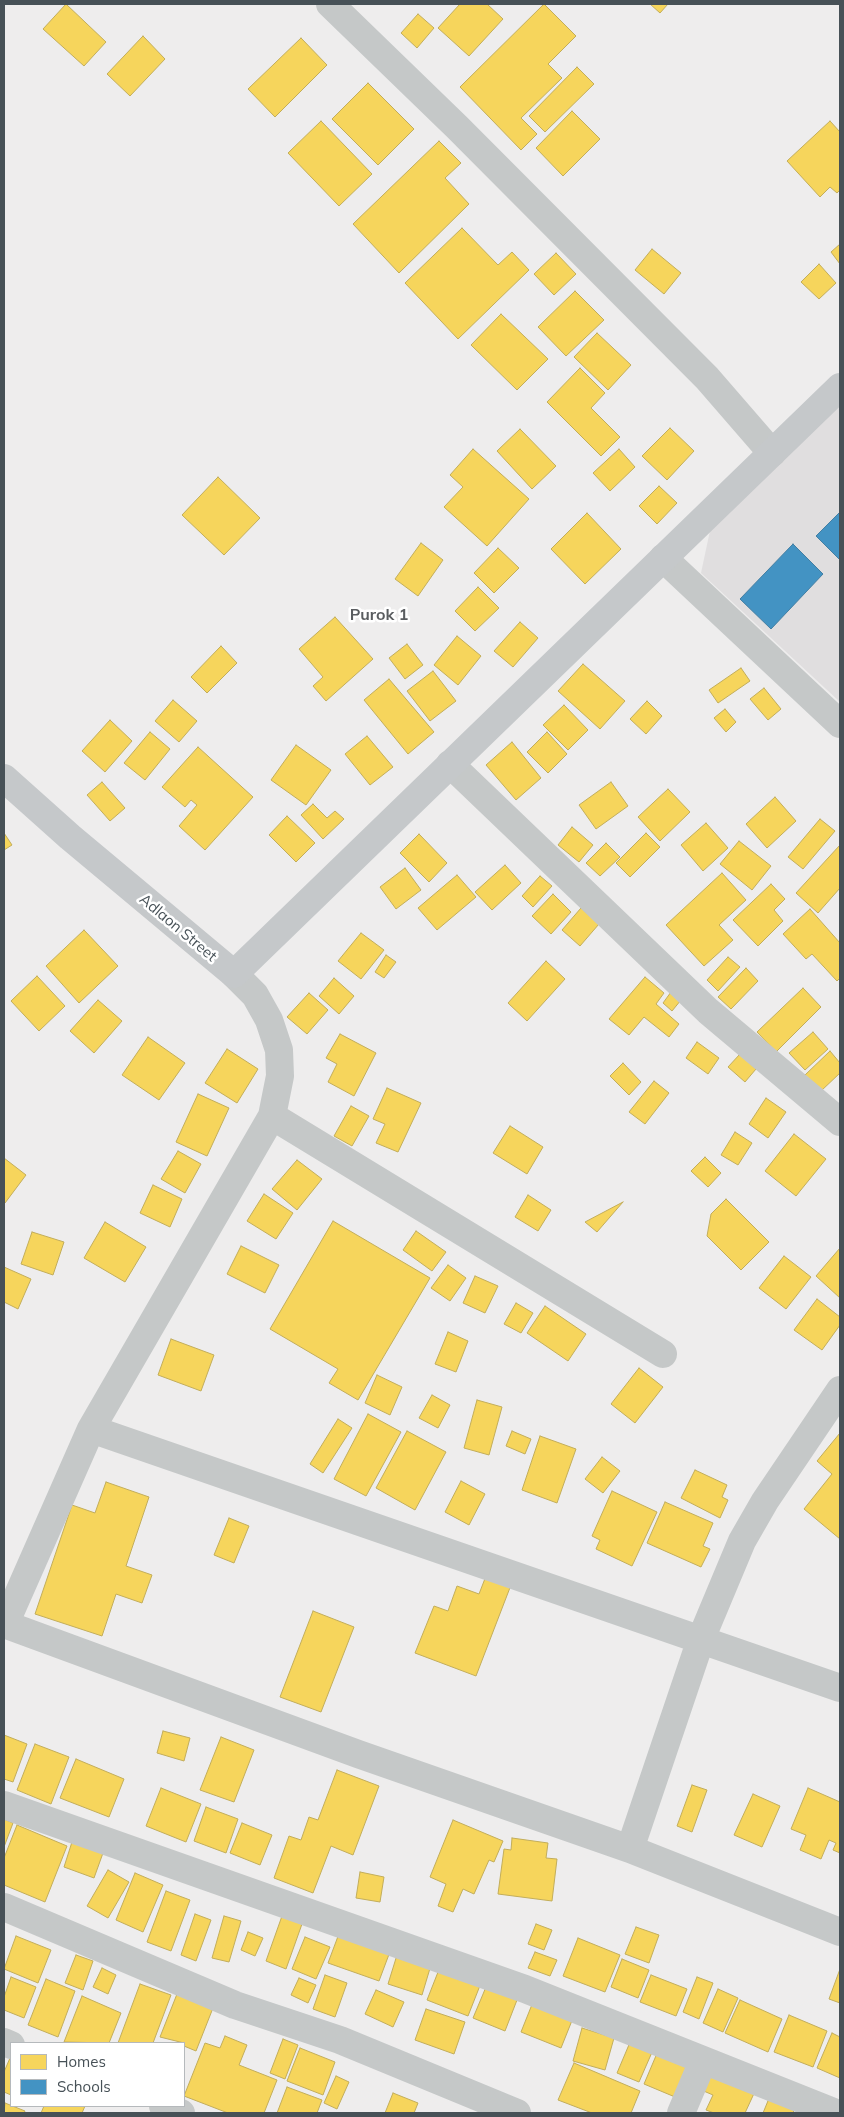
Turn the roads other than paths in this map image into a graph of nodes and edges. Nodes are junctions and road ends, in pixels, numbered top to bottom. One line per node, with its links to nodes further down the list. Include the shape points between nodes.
1 (330, 4): 3 (street, via 707,378)
2 (840, 387): 3 (street)
3 (772, 453): 4 (street)
4 (663, 558): 5 (street); 6 (street)
5 (840, 724)
6 (450, 764): 8 (street); 10 (street, via 708,1012)
7 (4, 778): 8 (street, Adlaon Street)
8 (234, 974): 9 (street, Adlaon Street, via 255,995 269,1020 279,1050 280,1076)
9 (272, 1116): 11 (street); 13 (street, Adlaon Street)
10 (840, 1122)
11 (664, 1354)
12 (837, 1401): 15 (street, via 765,1501 742,1541)
13 (92, 1429): 14 (street, Adlaon Street); 15 (street)
14 (4, 1624): 18 (street, via 368,1758)
15 (701, 1639): 16 (street); 18 (street)
16 (840, 1688)
17 (4, 1805): 21 (street, via 525,1990)
18 (630, 1849): 20 (street)
19 (4, 1906): 24 (street, via 235,2005 340,2040)
20 (840, 1932)
21 (704, 2061): 25 (street); 26 (street)
22 (166, 2107): 23 (street)
23 (182, 2113)
24 (517, 2113)
25 (681, 2113)
26 (836, 2113)

